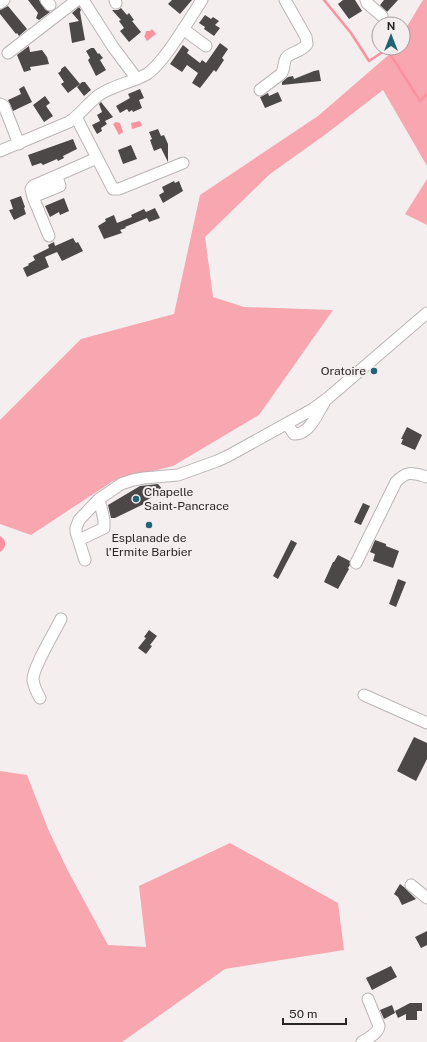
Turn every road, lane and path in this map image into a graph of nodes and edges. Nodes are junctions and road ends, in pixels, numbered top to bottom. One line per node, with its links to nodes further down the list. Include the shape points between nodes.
1 (4, 0): 7 (street)
2 (77, 0): 11 (street)
3 (83, 0): 12 (street)
4 (202, 0): 9 (street)
5 (285, 0): 13 (street, via 306,37 307,44 287,57 282,74)
6 (366, 0): 8 (street)
7 (0, 3)
8 (382, 16)
9 (183, 29): 10 (street); 12 (street, via 155,67)
10 (206, 46)
11 (8, 53)
12 (137, 79): 15 (street, via 98,96)
13 (260, 90)
14 (0, 104): 16 (street, via 4,106)
15 (76, 117): 16 (street); 18 (street)
16 (19, 144): 17 (street)
17 (0, 151)
18 (97, 158): 19 (street, via 115,189); 20 (street, via 57,176 60,186 34,197)
19 (183, 163)
20 (49, 236)
21 (427, 313): 23 (street, via 328,398 303,432 294,434 287,424 218,461 178,475 133,480 121,484)
22 (427, 477): 26 (street, via 407,473 396,482)
23 (100, 499): 24 (street, via 79,520 76,528); 24 (street, via 104,528)
24 (79, 540): 25 (street)
25 (85, 560)
26 (356, 563)
27 (61, 619): 29 (street, via 33,678)
28 (364, 694): 30 (street)
29 (40, 698)
30 (427, 723)
31 (411, 885): 32 (street)
32 (427, 898)
33 (368, 999): 34 (street, via 379,1029)
34 (362, 1042)

